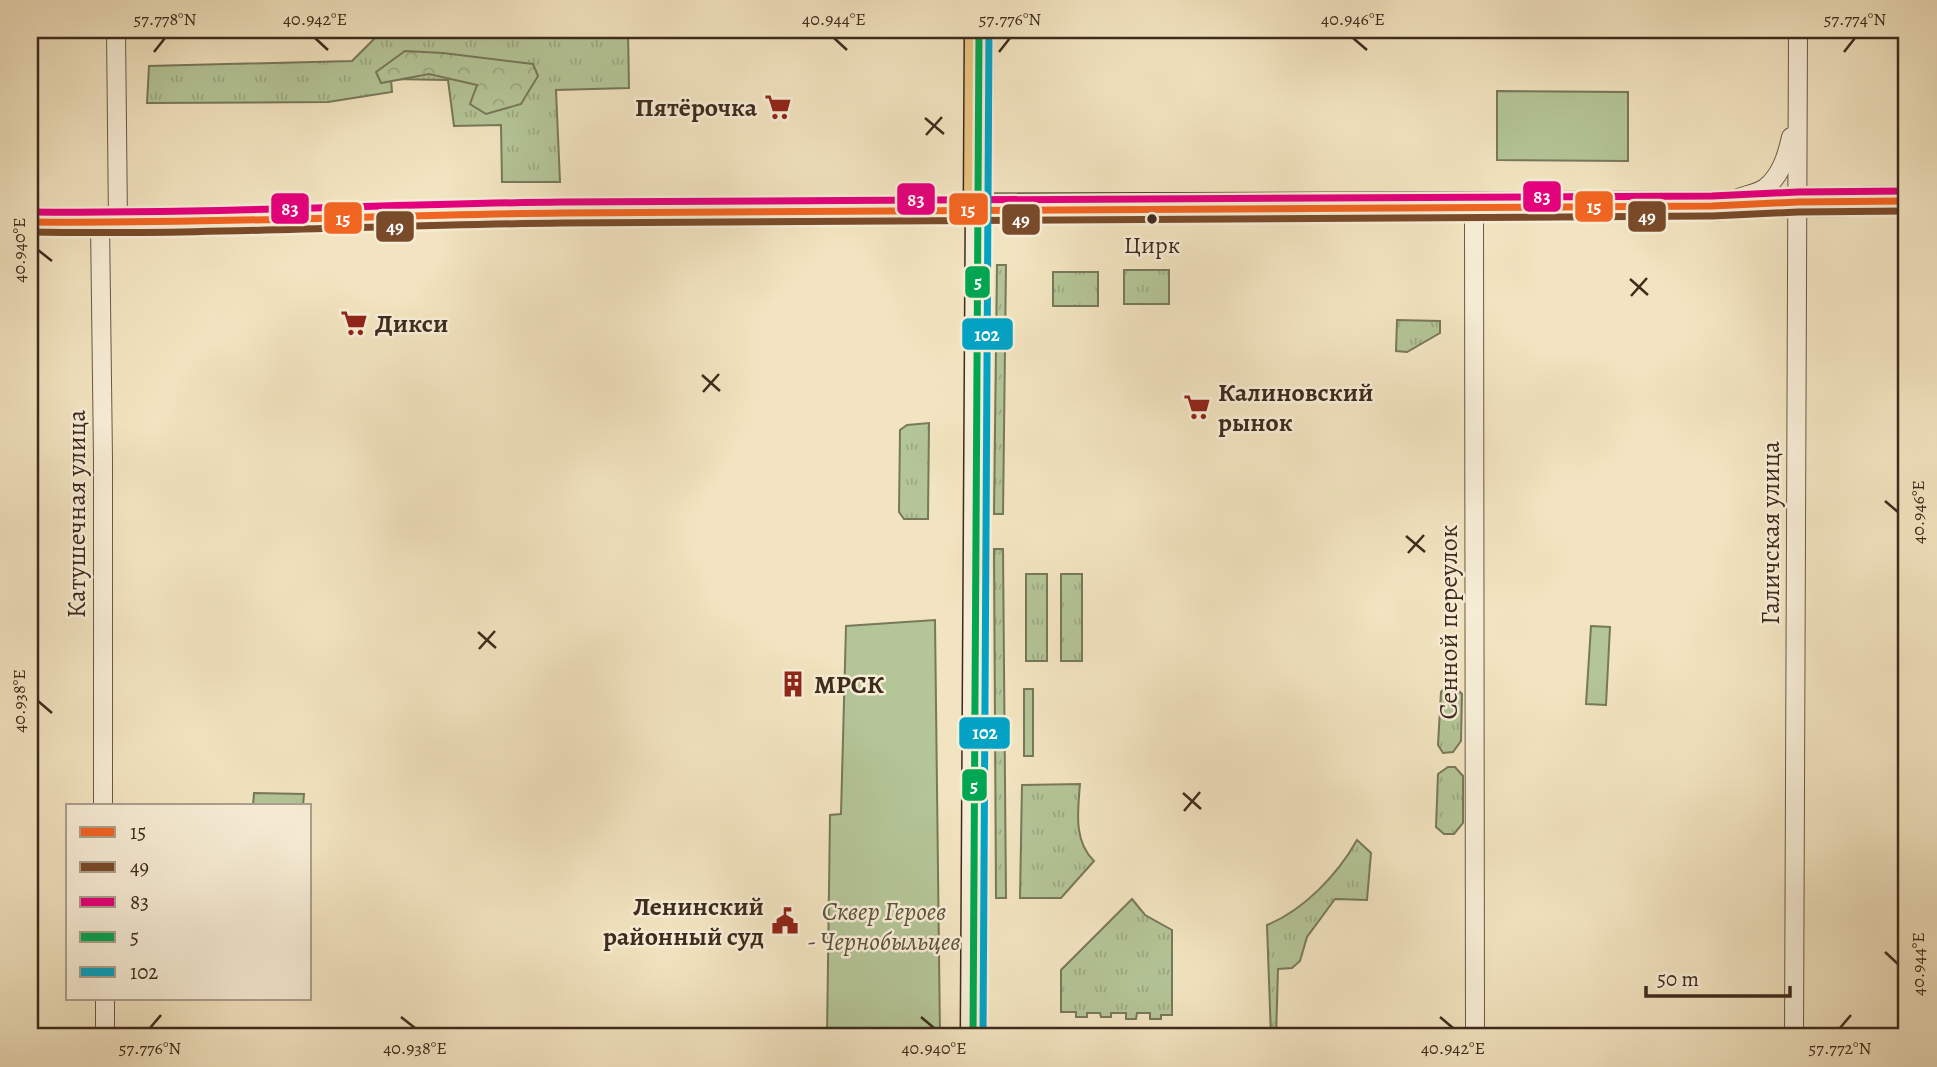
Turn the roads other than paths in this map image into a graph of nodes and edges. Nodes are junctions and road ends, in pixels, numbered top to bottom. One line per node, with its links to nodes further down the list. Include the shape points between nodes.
1 (116, 30): 11 (street, Катушечная улица)
2 (979, 30): 9 (main road)
3 (1798, 30): 4 (street, Галичская улица)
4 (1797, 106): 6 (street, Галичская улица); 8 (street, via 1787,154 1776,176 1764,189)
5 (1907, 201): 6 (main road)
6 (1798, 202): 8 (main road); 17 (street, Галичская улица)
7 (1474, 206): 8 (main road); 9 (main road); 16 (street, Сенной переулок)
8 (1712, 206)
9 (978, 208): 11 (main road); 15 (main road)
10 (30, 222): 11 (main road)
11 (109, 223): 12 (street, Катушечная улица, via 103,446)
12 (103, 804)
13 (105, 1000): 14 (street)
14 (105, 1037)
15 (974, 1037)
16 (1475, 1037)
17 (1794, 1037)

